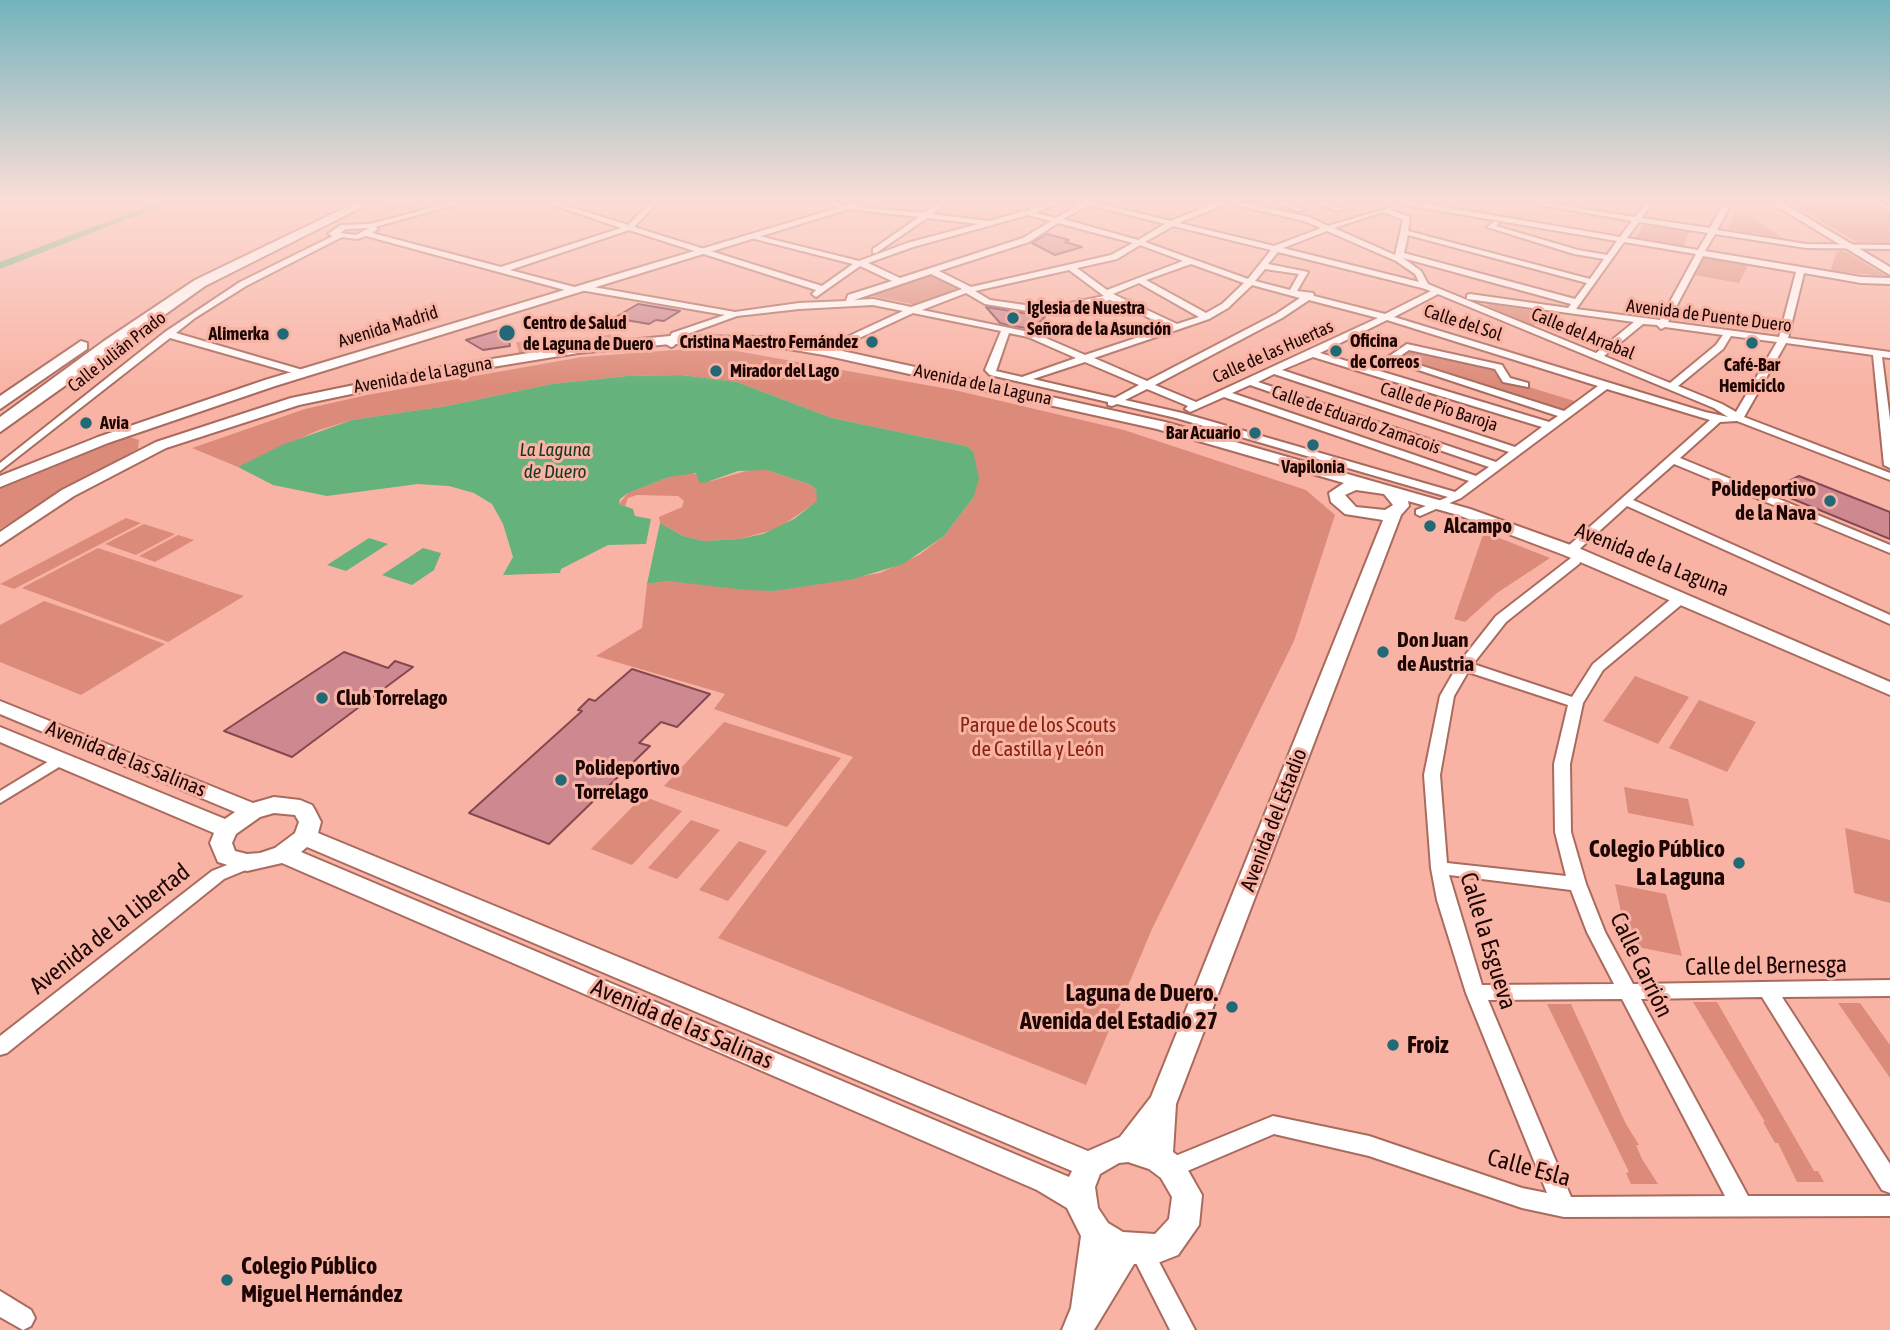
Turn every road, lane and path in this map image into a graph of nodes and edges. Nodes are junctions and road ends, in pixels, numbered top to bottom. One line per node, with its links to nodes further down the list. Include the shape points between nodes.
1 (217, 262): 87 (highway, via 152,297)
2 (244, 262): 96 (highway, via 200,284 110,344)
3 (288, 262): 62 (street, Calle Julián Prado, via 226,293)
4 (473, 262): 26 (street)
5 (523, 262): 26 (street)
6 (667, 262): 36 (street, Avenida Madrid)
7 (742, 262): 37 (street)
8 (851, 262): 23 (street)
9 (862, 262): 23 (street)
10 (955, 262): 27 (street)
11 (1095, 262): 25 (street)
12 (1188, 262): 30 (street)
13 (1194, 262): 33 (street, Calle del Sol)
14 (1267, 262): 24 (street)
15 (1332, 262): 35 (street, Calle del Arrabal)
16 (1405, 262): 35 (street)
17 (1419, 262): 47 (street)
18 (1518, 262): 34 (street)
19 (1607, 262): 34 (street)
20 (1698, 262): 58 (street)
21 (1752, 262): 28 (street)
22 (1874, 262): 29 (street)
23 (858, 264): 31 (street); 37 (street)
24 (1264, 266): 33 (street); 39 (street, via 1304,272)
25 (1073, 268): 38 (street); 41 (street)
26 (499, 270): 36 (street)
27 (930, 270): 31 (street); 38 (street)
28 (1801, 270): 32 (street); 66 (street)
29 (1890, 272)
30 (1139, 280): 41 (street); 43 (street)
31 (899, 281): 45 (street)
32 (1890, 281)
33 (1250, 282): 39 (street, Calle del Sol); 55 (street)
34 (1593, 282): 47 (street)
35 (1425, 286): 40 (street, Calle del Arrabal)
36 (579, 289): 54 (street); 76 (street, Avenida Madrid)
37 (822, 289): 50 (street)
38 (968, 290): 41 (street, via 988,302 1046,311); 52 (street)
39 (1293, 291): 42 (street, Calle del Sol)
40 (1438, 291): 44 (street, Avenida de Puente Duero); 48 (street, Calle del Arrabal); 56 (street, Calle de las Huertas)
41 (1109, 295): 51 (street)
42 (1310, 295): 56 (street, Calle del Sol); 80 (street, via 1279,316)
43 (1167, 298): 46 (street); 55 (street)
44 (1483, 300): 48 (street, Avenida de Puente Duero); 53 (street, Avenida de Puente Duero)
45 (850, 301): 50 (street); 52 (street)
46 (1157, 302)
47 (1575, 302): 53 (street)
48 (1469, 303): 74 (street, Calle del Arrabal)
49 (1146, 304): 51 (street)
50 (799, 306): 54 (street)
51 (1136, 308): 59 (street)
52 (915, 309): 61 (street); 68 (street)
53 (1570, 313): 57 (street, Avenida de Puente Duero)
54 (736, 314): 60 (street)
55 (1206, 317): 59 (street)
56 (1386, 317): 64 (street, Calle del Sol); 70 (street, Calle de las Huertas)
57 (1639, 323): 58 (street, Avenida de Puente Duero); 74 (street)
58 (1661, 326): 63 (street, Avenida de Puente Duero)
59 (1177, 327): 73 (street)
60 (695, 328): 65 (street, via 693,333); 67 (street)
61 (1006, 329): 73 (street); 77 (street, Avenida de la Laguna, via 989,370)
62 (168, 334): 76 (street); 106 (street, Calle Julián Prado)
63 (1728, 334): 66 (street, Avenida de Puente Duero); 83 (street, via 1720,348)
64 (1443, 335): 69 (street); 82 (street, Calle del Sol)
65 (707, 338): 67 (street, Avenida de la Laguna); 68 (street, Avenida de la Laguna)
66 (1781, 341): 71 (street, Avenida de Puente Duero); 92 (street)
67 (670, 342): 101 (street, Avenida de la Laguna, via 334,396); 111 (street, Avenida de la Laguna, via 771,347 970,386 1182,436)
68 (824, 351): 84 (street, Avenida de la Laguna)
69 (1423, 351): 81 (street, via 1499,367 1506,380); 91 (street, via 1407,347 1390,359)
70 (1311, 353): 75 (street, Calle de las Huertas); 97 (street)
71 (1877, 353): 72 (street, Avenida de Puente Duero); 100 (street)
72 (1890, 355)
73 (1088, 357): 77 (street); 80 (street)
74 (1596, 357): 83 (street, Calle del Arrabal)
75 (1271, 370): 78 (street, Calle de las Huertas); 102 (street, Calle de Pío Baroja)
76 (303, 373): 79 (street, Avenida Madrid)
77 (1022, 380): 84 (street); 86 (street, Avenida de la Laguna)
78 (1246, 381): 85 (street, Calle de las Huertas); 105 (street)
79 (270, 383): 94 (main road, Avenida Madrid)
80 (1148, 383): 86 (street); 88 (street)
81 (1524, 385)
82 (1604, 386): 91 (street); 93 (street, Calle del Sol)
83 (1671, 387): 92 (street, Calle del Arrabal)
84 (1000, 388): 89 (street, Avenida de la Laguna)
85 (1221, 393): 88 (street, Calle de las Huertas); 108 (street, Calle de Eduardo Zamacois)
86 (1116, 401): 89 (street); 90 (street, Avenida de la Laguna)
87 (0, 404)
88 (1196, 406): 90 (street, Calle de las Huertas)
89 (1099, 410): 95 (street, Avenida de la Laguna)
90 (1178, 415): 95 (street, Calle de las Huertas); 98 (street, Avenida de la Laguna)
91 (1566, 415): 97 (street)
92 (1738, 418): 93 (street, Calle del Sol); 107 (street, Calle del Arrabal)
93 (1717, 419): 103 (street, Calle la Esgueva)
94 (144, 425): 101 (street); 109 (street, Avenida Madrid)
95 (1160, 425): 99 (street, Avenida de la Laguna)
96 (0, 426)
97 (1550, 426): 102 (street)
98 (1220, 427): 99 (street); 113 (street, Avenida de la Laguna)
99 (1207, 438): 110 (street, Avenida de la Laguna)
100 (1889, 439): 104 (street)
101 (160, 450): 119 (street, Avenida de la Laguna, via 68,493); 121 (street, Avenida de la Laguna, via 85,493)
102 (1517, 451): 105 (street)
103 (1672, 459): 114 (street, Calle la Esgueva); 120 (street)
104 (1890, 465)
105 (1498, 466): 108 (street)
106 (0, 468)
107 (1890, 477)
108 (1479, 481): 113 (street)
109 (0, 482)
110 (1367, 485): 111 (street); 112 (street, Avenida de la Laguna)
111 (1341, 489): 117 (street, via 1337,499)
112 (1390, 491): 113 (street, Avenida de la Laguna); 115 (street, via 1399,498 1401,506)
113 (1450, 501): 116 (street); 122 (street, Avenida de la Laguna)
114 (1625, 501): 122 (street, Calle la Esgueva); 124 (street)
115 (1396, 512): 116 (street, Avenida de la Laguna); 117 (street, Avenida de la Laguna); 118 (street, Avenida del Estadio)
116 (1420, 512): 122 (street, Avenida de la Laguna)
117 (1361, 514): 118 (street)
118 (1384, 534): 145 (street, Avenida del Estadio)
119 (0, 540)
120 (1890, 550)
121 (0, 552)
122 (1573, 556): 123 (street, Avenida de la Laguna); 125 (street, Calle la Esgueva, via 1502,619); 126 (street, Avenida de la Laguna)
123 (1676, 603): 127 (street, Avenida de la Laguna); 128 (street, Calle Carrión, via 1598,667)
124 (1890, 620)
125 (1464, 666): 128 (street); 138 (street, Calle la Esgueva, via 1447,696 1432,775)
126 (1890, 689)
127 (1890, 698)
128 (1576, 703): 139 (street, Calle Carrión, via 1562,764 1563,832)
129 (0, 707): 133 (street, Avenida de las Salinas)
130 (0, 734): 131 (street, Avenida de las Salinas)
131 (59, 760): 132 (street); 134 (street, Avenida de las Salinas)
132 (0, 798)
133 (252, 811): 134 (street); 135 (street, via 286,804 304,810 310,822)
134 (227, 829): 137 (street, via 220,843)
135 (305, 836): 136 (street); 148 (street, Avenida de las Salinas)
136 (283, 854): 137 (street); 150 (street, Avenida de las Salinas, via 1047,1180)
137 (230, 865): 144 (street, Avenida de la Libertad)
138 (1439, 868): 139 (street); 142 (street, Calle la Esgueva)
139 (1577, 884): 143 (street, Calle Carrión)
140 (1890, 988): 141 (street, Calle del Bernesga)
141 (1768, 991): 143 (street, Calle del Bernesga); 149 (street)
142 (1475, 993): 143 (street, Calle del Bernesga); 153 (street, Calle la Esgueva)
143 (1626, 993): 151 (street, Calle Carrión)
144 (0, 1047)
145 (1162, 1104): 146 (street, Avenida del Estadio); 147 (street, Avenida del Estadio)
146 (1128, 1149): 147 (street); 148 (street, via 1114,1151)
147 (1165, 1163): 153 (street, Calle Esla, via 1273,1125 1369,1146); 155 (street, via 1187,1195 1184,1225 1167,1244)
148 (1090, 1165): 150 (street)
149 (1890, 1182)
150 (1079, 1199): 154 (street)
151 (1742, 1206): 152 (street, Calle Esla); 153 (street, Calle Esla)
152 (1890, 1206)
153 (1564, 1208)
154 (1097, 1233): 155 (street); 158 (street)
155 (1134, 1250): 158 (street); 159 (street)
156 (0, 1303): 157 (street)
157 (23, 1318)
158 (1082, 1322)
159 (1183, 1330)

